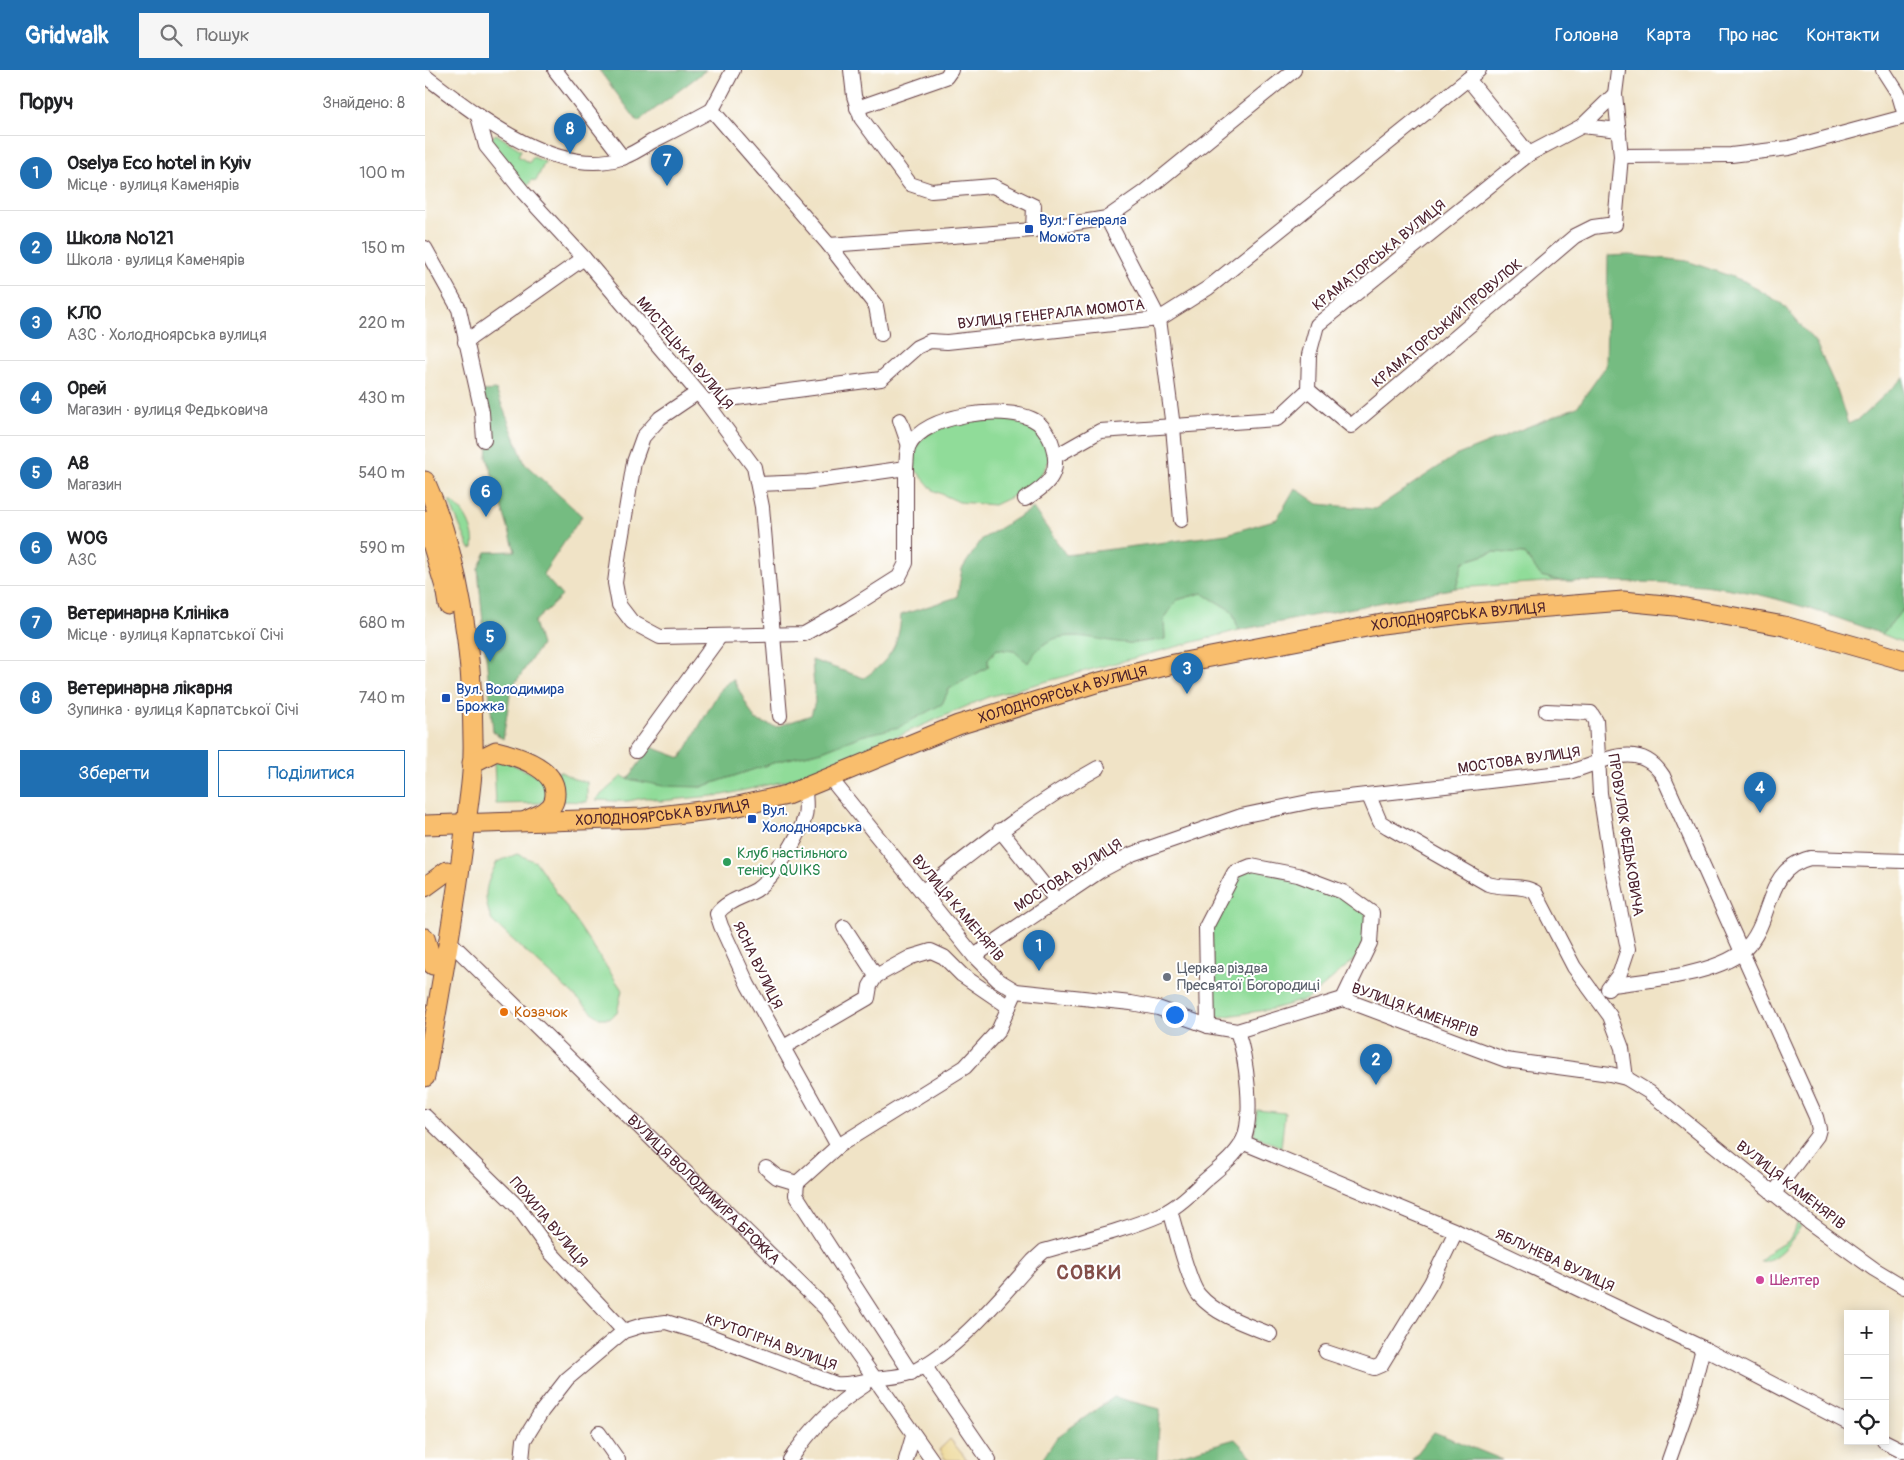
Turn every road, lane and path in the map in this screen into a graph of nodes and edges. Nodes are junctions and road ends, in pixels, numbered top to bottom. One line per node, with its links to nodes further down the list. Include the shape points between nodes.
1 (555, 70): 21 (street)
2 (733, 70): 13 (street)
3 (851, 70): 12 (street)
4 (951, 70): 12 (street, via 946,77)
5 (1294, 70): 22 (street, via 1144,192)
6 (1479, 70): 10 (street, ВУЛИЦЯ ГЕНЕРАЛА МОМОТА)
7 (1618, 70): 11 (street)
8 (1883, 70): 14 (street, via 1899,95)
9 (425, 76): 15 (street)
10 (1468, 79): 19 (street); 27 (street, ВУЛИЦЯ ГЕНЕРАЛА МОМОТА, via 1208,288)
11 (1615, 94): 17 (street, КРАМАТОРСЬКА ВУЛИЦЯ); 18 (street)
12 (857, 108): 23 (street, via 910,184 931,191 993,186 1034,206)
13 (712, 110): 21 (street); 24 (street)
14 (1904, 112)
15 (478, 116): 21 (street, via 561,159 601,164); 26 (street, МИСТЕЦЬКА ВУЛИЦЯ, via 486,146)
16 (1904, 117): 20 (street, via 1789,148 1731,155)
17 (1582, 126): 18 (street); 19 (street, КРАМАТОРСЬКА ВУЛИЦЯ)
18 (1619, 130): 20 (street)
19 (1529, 154): 30 (street, КРАМАТОРСЬКА ВУЛИЦЯ, via 1317,325 1309,355)
20 (1621, 156): 30 (street, КРАМАТОРСЬКИЙ ПРОВУЛОК, via 1615,224 1575,236 1351,426)
21 (623, 158)
22 (1107, 218): 23 (street); 27 (street)
23 (1033, 230): 24 (street)
24 (829, 245): 28 (street, via 876,306)
25 (425, 248): 29 (street, via 459,309)
26 (584, 258): 29 (street); 31 (street, МИСТЕЦЬКА ВУЛИЦЯ)
27 (1159, 319): 31 (street, ВУЛИЦЯ ГЕНЕРАЛА МОМОТА, via 947,342 930,341 917,347 881,379); 33 (street)
28 (881, 334)
29 (465, 342): 34 (street)
30 (1308, 390): 33 (street, via 1277,419)
31 (702, 397): 39 (street, МИСТЕЦЬКА ВУЛИЦЯ, via 745,452); 43 (street, via 660,418 643,437 638,448 615,583 619,605 632,622 645,630 659,637)
32 (900, 420): 35 (street)
33 (1173, 427): 36 (street, via 1100,431); 42 (street)
34 (484, 440)
35 (909, 446): 36 (street, via 926,427 949,418 1010,413 1040,425 1047,433); 37 (street)
36 (1056, 456): 40 (street, via 1055,472 1048,482)
37 (906, 468): 39 (street, via 808,482); 44 (street, via 906,563 899,577 804,634)
38 (425, 481): 49 (main road, via 445,534 461,601 470,682)
39 (759, 484): 44 (street, МИСТЕЦЬКА ВУЛИЦЯ)
40 (1025, 499)
41 (425, 520): 57 (main road, via 445,587 453,634 462,737)
42 (1181, 520)
43 (720, 636): 44 (street); 48 (street)
44 (772, 636): 47 (street, МИСТЕЦЬКА ВУЛИЦЯ)
45 (1904, 660): 52 (main road, ХОЛОДНОЯРСЬКА ВУЛИЦЯ, via 1784,626 1675,606 1623,602 1463,614 1382,624 1169,665 1096,683 958,725)
46 (1546, 711): 50 (street, ПРОВУЛОК ФЕДЬКОВИЧА, via 1587,712 1594,716)
47 (779, 716)
48 (636, 751)
49 (472, 763): 55 (main road, via 496,752 521,759 549,775 555,785 555,802 548,810); 57 (main road)
50 (1597, 763): 54 (street, МОСТОВА ВУЛИЦЯ, via 1569,772); 67 (street, МОСТОВА ВУЛИЦЯ, via 1606,758 1633,756 1644,759 1659,770); 71 (street, ПРОВУЛОК ФЕДЬКОВИЧА, via 1627,949 1625,963)
51 (1098, 768): 58 (street, via 1053,792)
52 (830, 778): 53 (main road, ХОЛОДНОЯРСЬКА ВУЛИЦЯ); 62 (street, ВУЛИЦЯ КАМЕНЯРІВ)
53 (805, 788): 55 (main road, ХОЛОДНОЯРСЬКА ВУЛИЦЯ, via 734,807 643,818); 79 (street, ЯСНА ВУЛИЦЯ, via 803,821 779,865 757,889 725,905 717,914 748,985)
54 (1369, 796): 63 (street, МОСТОВА ВУЛИЦЯ, via 1285,805 1169,839 1100,871); 73 (street, via 1380,822 1388,828 1488,884 1535,892 1574,967)
55 (520, 824): 57 (main road, ХОЛОДНОЯРСЬКА ВУЛИЦЯ)
56 (425, 825): 57 (main road)
57 (459, 825): 60 (main road); 66 (main road)
58 (1000, 830): 62 (street); 63 (street)
59 (1904, 861): 67 (street, via 1799,860 1782,873 1760,928)
60 (447, 871): 61 (main road); 69 (main road)
61 (425, 887)
62 (922, 892): 68 (street, ВУЛИЦЯ КАМЕНЯРІВ)
63 (1056, 900): 68 (street, МОСТОВА ВУЛИЦЯ)
64 (843, 927): 70 (street)
65 (425, 938): 69 (main road)
66 (449, 941): 80 (main road); 97 (street, ВУЛИЦЯ ВОЛОДИМИРА БРОЖКА, via 826,1309)
67 (1743, 952): 71 (street, via 1691,973); 87 (street, МОСТОВА ВУЛИЦЯ, via 1819,1129)
68 (973, 956): 72 (street, ВУЛИЦЯ КАМЕНЯРІВ, via 997,980)
69 (433, 965): 75 (main road)
70 (876, 976): 76 (street, via 911,957 931,951 944,957 963,975); 79 (street, via 868,998)
71 (1612, 985): 73 (street, ПРОВУЛОК ФЕДЬКОВИЧА)
72 (1016, 991): 76 (street); 77 (street, ВУЛИЦЯ КАМЕНЯРІВ, via 1131,1003 1158,1008)
73 (1599, 998): 81 (street, via 1617,1030)
74 (1343, 999): 77 (street, via 1370,943 1371,912 1343,892 1298,875 1251,866 1234,873 1206,927); 78 (street, ВУЛИЦЯ КАМЕНЯРІВ); 81 (street, ВУЛИЦЯ КАМЕНЯРІВ, via 1506,1060)
75 (425, 1007)
76 (1009, 1007): 84 (street, via 998,1030 965,1067)
77 (1208, 1026): 78 (street, ВУЛИЦЯ КАМЕНЯРІВ)
78 (1237, 1031): 83 (street, via 1246,1080 1247,1110)
79 (782, 1048): 84 (street, ЯСНА ВУЛИЦЯ)
80 (425, 1077)
81 (1627, 1078): 87 (street, ВУЛИЦЯ КАМЕНЯРІВ, via 1649,1092)
82 (425, 1116): 91 (street, ПОХИЛА ВУЛИЦЯ, via 518,1208 551,1253)
83 (1242, 1142): 88 (street, КРУТОГІРНА ВУЛИЦЯ, via 1236,1152); 89 (street, ЯБЛУНЕВА ВУЛИЦЯ)
84 (839, 1146): 86 (street)
85 (766, 1168): 86 (street, via 777,1177)
86 (797, 1183): 96 (street, via 796,1195)
87 (1773, 1194): 90 (street, ВУЛИЦЯ КАМЕНЯРІВ)
88 (1170, 1210): 92 (street, via 1197,1294 1239,1322); 95 (street, КРУТОГІРНА ВУЛИЦЯ, via 1044,1252 966,1334)
89 (1456, 1231): 93 (street, ЯБЛУНЕВА ВУЛИЦЯ); 94 (street, via 1431,1283 1381,1365 1374,1368)
90 (1904, 1287)
91 (623, 1331): 97 (street, КРУТОГІРНА ВУЛИЦЯ, via 643,1324 666,1322 836,1384 853,1386); 103 (street, КРУТОГІРНА ВУЛИЦЯ, via 567,1379 524,1440)
92 (1270, 1334)
93 (1703, 1348): 98 (street, ЯБЛУНЕВА ВУЛИЦЯ); 109 (street, via 1689,1403)
94 (1326, 1352)
95 (923, 1365): 96 (street, КРУТОГІРНА ВУЛИЦЯ); 108 (street)
96 (911, 1373): 97 (street, КРУТОГІРНА ВУЛИЦЯ)
97 (874, 1379): 100 (street, ВУЛИЦЯ ВОЛОДИМИРА БРОЖКА); 105 (street, via 828,1416 804,1439)
98 (1844, 1421)
99 (599, 1433): 104 (street)
100 (913, 1436): 106 (street); 107 (street, ВУЛИЦЯ ВОЛОДИМИРА БРОЖКА)
101 (1889, 1444): 102 (street)
102 (1904, 1452)
103 (522, 1460)
104 (618, 1460)
105 (789, 1460)
106 (906, 1460)
107 (931, 1460)
108 (989, 1460)
109 (1669, 1460)

